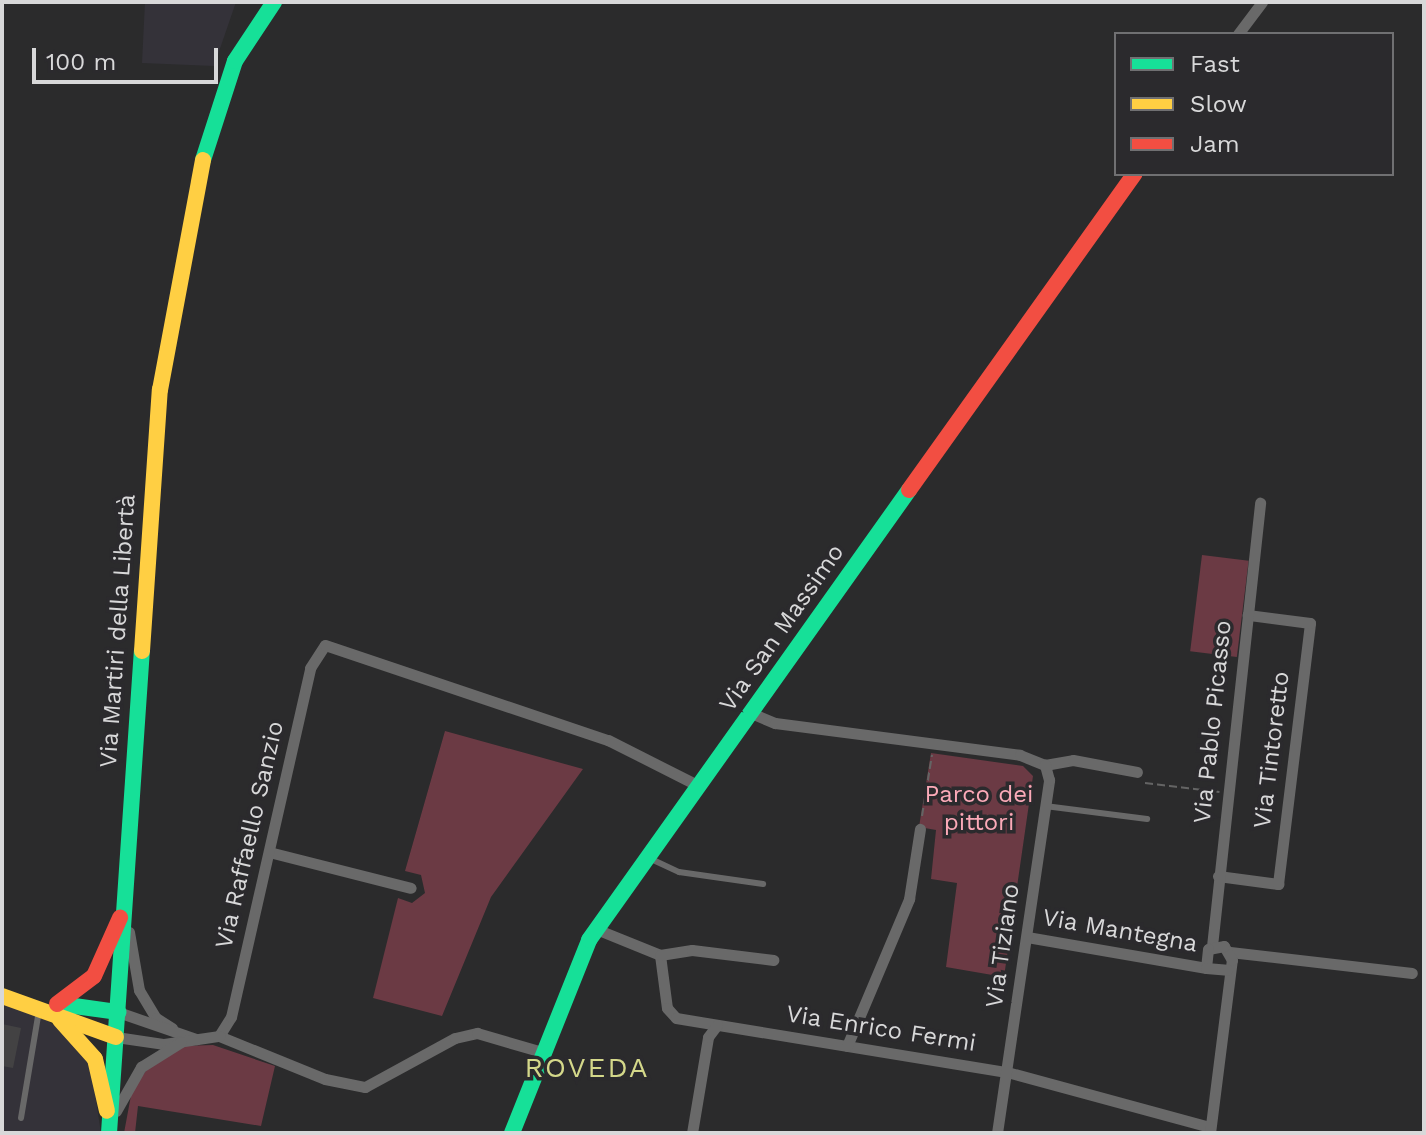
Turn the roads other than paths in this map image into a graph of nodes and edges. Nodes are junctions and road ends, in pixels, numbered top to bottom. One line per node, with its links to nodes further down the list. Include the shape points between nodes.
1 (274, 2): 21 (street, Via Martiri della Libertà, via 226,82 181,255 148,517)
2 (1262, 2): 4 (street)
3 (1271, 2): 4 (street)
4 (1247, 22): 5 (street)
5 (1240, 32)
6 (1133, 176): 9 (street, Via San Massimo)
7 (1260, 503): 8 (street, Via Pablo Picasso)
8 (1248, 615): 18 (street, Via Pablo Picasso); 18 (street, Via Tintoretto, via 1310,623 1278,884)
9 (751, 713): 10 (street, via 775,723 1031,757); 12 (street, Via San Massimo)
10 (1045, 765): 11 (street, via 1073,760); 13 (street, Via Tiziano)
11 (1137, 772)
12 (699, 786): 16 (street, Via Raffaello Sanzio, via 608,740 343,645 325,645 310,668); 17 (street, Via San Massimo)
13 (1045, 806): 14 (lane); 23 (street, Via Tiziano)
14 (1147, 819)
15 (920, 829): 43 (street, via 909,899)
16 (269, 852): 20 (street); 38 (street, Via Raffaello Sanzio, via 231,1017)
17 (648, 857): 19 (lane, via 679,872); 22 (street, Via San Massimo)
18 (1218, 876): 24 (street, Via Pablo Picasso)
19 (763, 884)
20 (411, 888)
21 (124, 907): 33 (street, via 94,976); 34 (street, Via Martiri della Libertà); 36 (street, via 139,990 156,1018)
22 (596, 929): 26 (street); 37 (street, Via San Massimo)
23 (1027, 937): 28 (street, Via Mantegna); 45 (street, Via Tiziano)
24 (1212, 946): 25 (street); 28 (street, Via Pablo Picasso, via 1204,956)
25 (1230, 952): 29 (street); 30 (street)
26 (660, 955): 27 (street, via 692,950); 35 (street, Via Enrico Fermi, via 670,1014)
27 (773, 960)
28 (1206, 968): 29 (street, Via Mantegna)
29 (1227, 970): 48 (street)
30 (1412, 973)
31 (2, 996): 32 (street)
32 (39, 1008): 33 (street); 46 (lane)
33 (58, 1012): 34 (street); 39 (street); 47 (street, via 95,1059)
34 (118, 1012): 36 (street); 39 (street, Via Martiri della Libertà)
35 (717, 1025): 43 (street, Via Enrico Fermi); 50 (street, via 708,1037)
36 (172, 1028): 40 (street)
37 (551, 1029): 42 (street, via 534,1042); 44 (street, Via San Massimo)
38 (219, 1036): 40 (street); 42 (street, via 325,1079 365,1087 455,1038 487,1033)
39 (116, 1037): 41 (street); 47 (street, Via Martiri della Libertà)
40 (196, 1039): 41 (street)
41 (181, 1042): 47 (street, via 141,1067)
42 (517, 1043): 44 (street)
43 (847, 1046): 45 (street, Via Enrico Fermi)
44 (542, 1052): 49 (street, Via San Massimo)
45 (1007, 1072): 48 (street, Via Enrico Fermi); 51 (street, Via Tiziano)
46 (21, 1118)
47 (109, 1130)
48 (1210, 1130)
49 (512, 1133)
50 (692, 1133)
51 (997, 1133)

